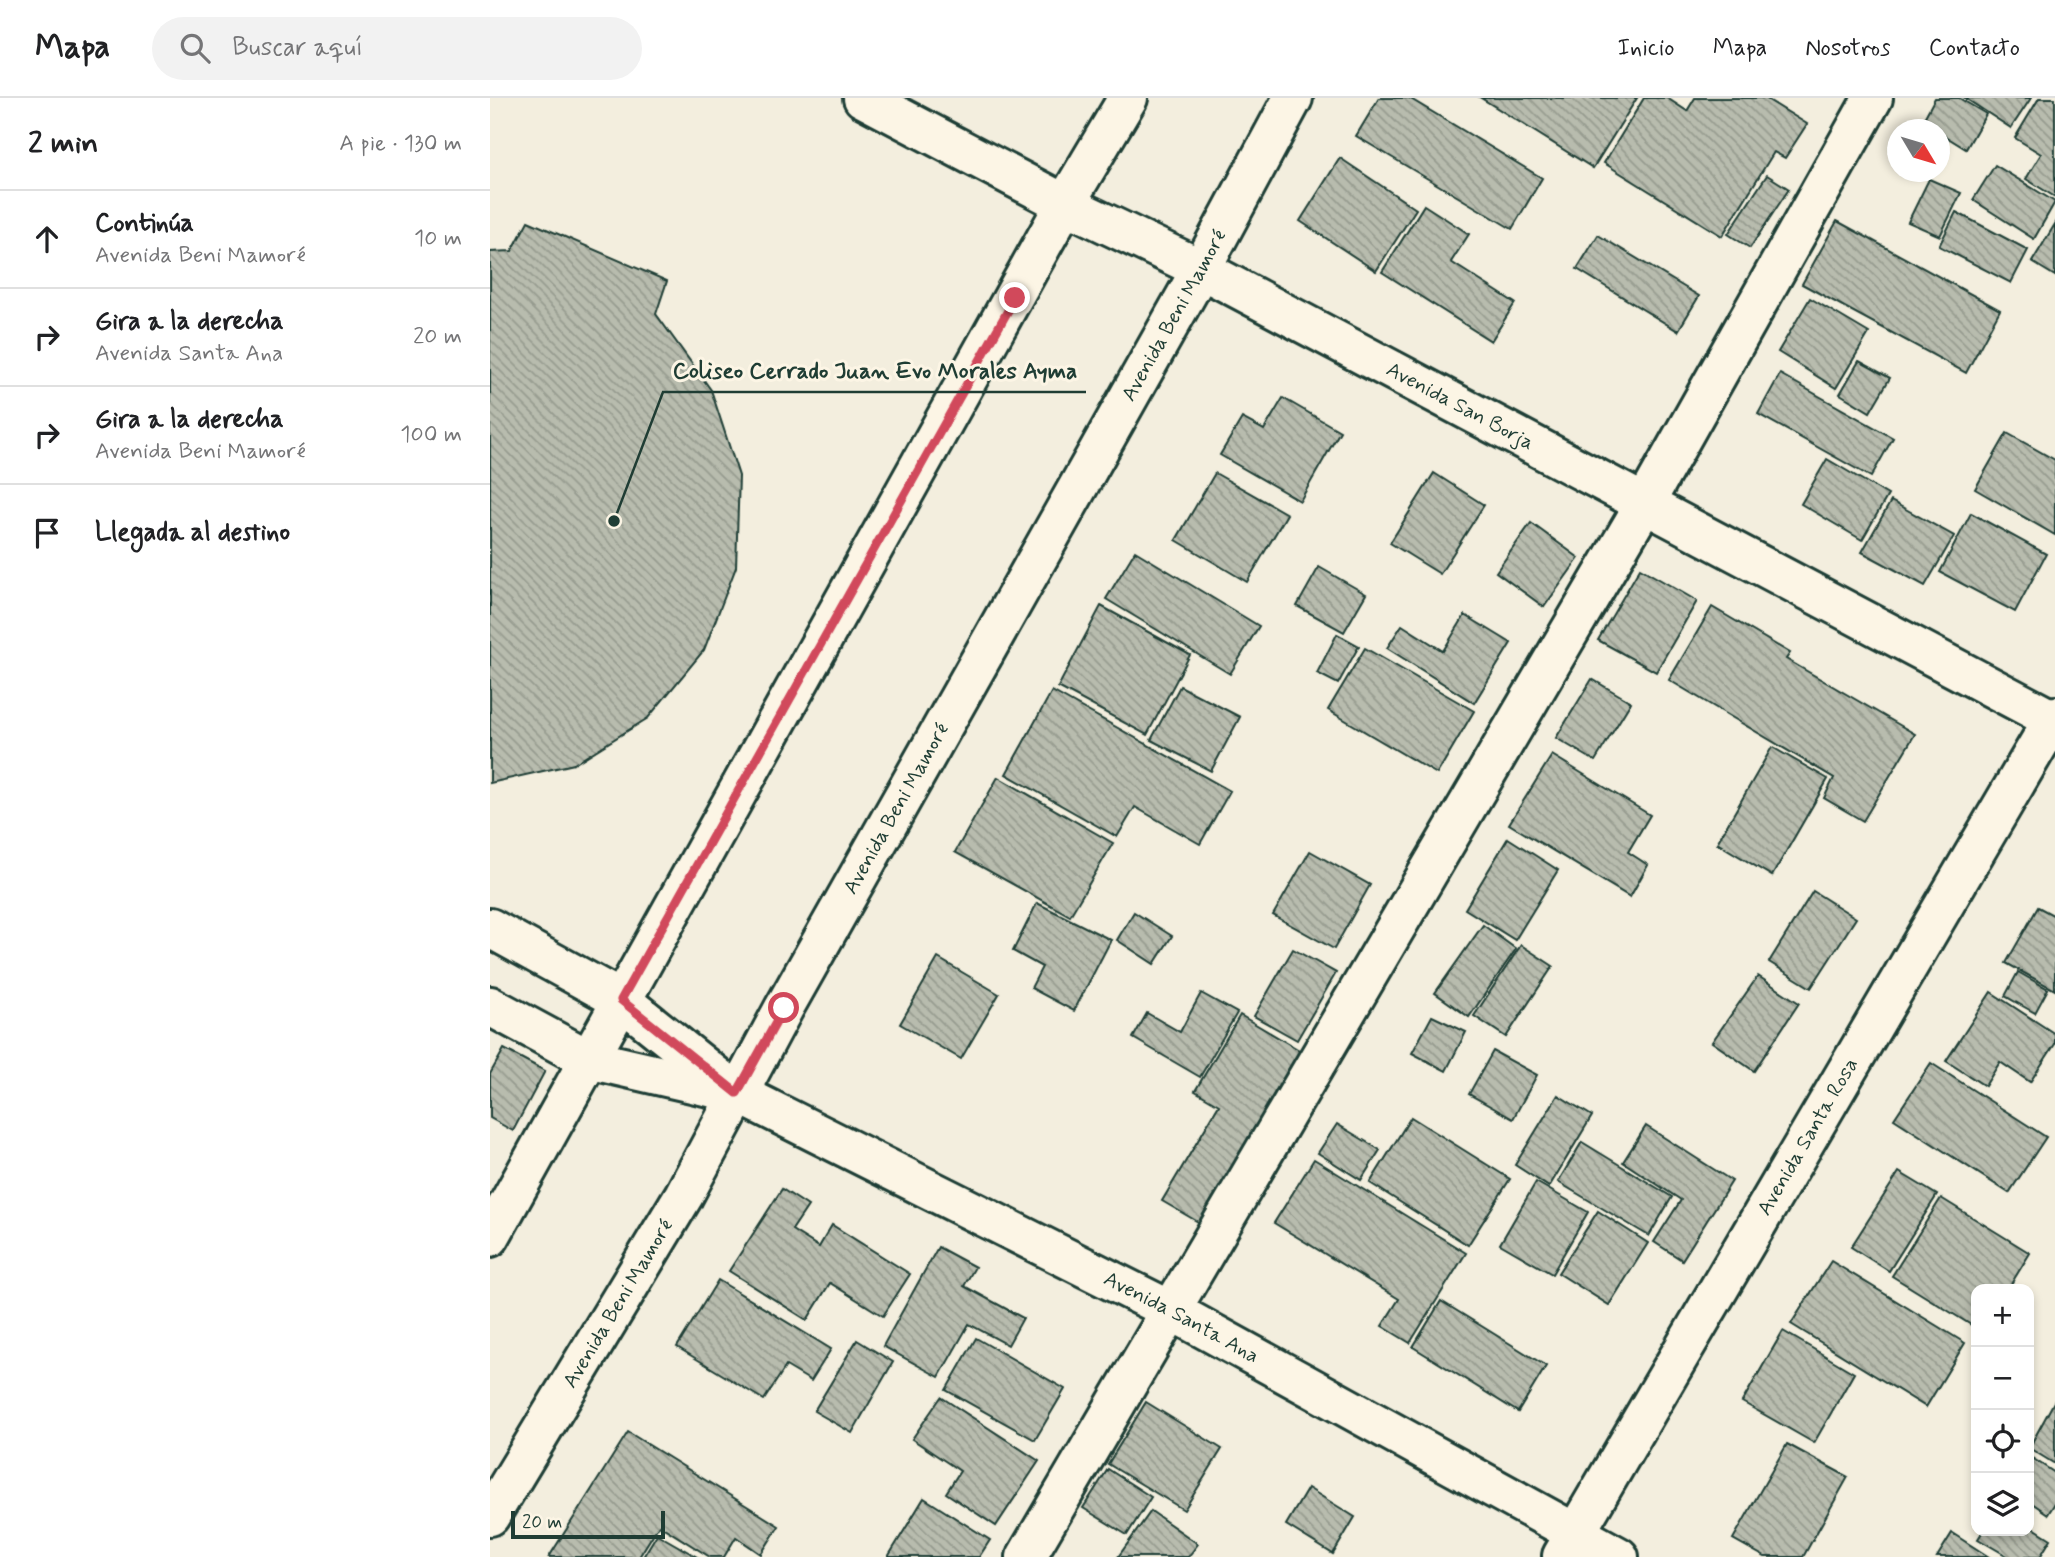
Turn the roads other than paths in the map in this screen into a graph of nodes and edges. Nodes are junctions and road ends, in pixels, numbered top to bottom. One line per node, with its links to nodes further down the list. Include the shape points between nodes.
1 (863, 98): 5 (street, Avenida San Borja)
2 (1128, 98): 5 (street)
3 (1293, 98): 6 (street, Avenida Beni Mamoré)
4 (1872, 98): 7 (street)
5 (1065, 204): 6 (street, Avenida San Borja); 10 (street)
6 (1201, 269): 7 (street, Avenida San Borja); 13 (street, Avenida Beni Mamoré)
7 (1644, 505): 8 (street, Avenida San Borja); 15 (street)
8 (2054, 719): 17 (street, Avenida Santa Rosa)
9 (490, 928): 10 (street, Avenida Santa Ana)
10 (621, 1000): 12 (street); 13 (street, Avenida Santa Ana)
11 (490, 1006): 12 (street, Avenida Santa Ana)
12 (588, 1059): 13 (street, Avenida Santa Ana); 14 (street)
13 (737, 1093): 15 (street, Avenida Santa Ana); 16 (street, Avenida Beni Mamoré, via 684,1195)
14 (490, 1237)
15 (1172, 1311): 17 (street, Avenida Santa Ana); 18 (street)
16 (490, 1516)
17 (1568, 1546): 19 (street, Avenida Santa Ana)
18 (1026, 1557)
19 (1619, 1557)

